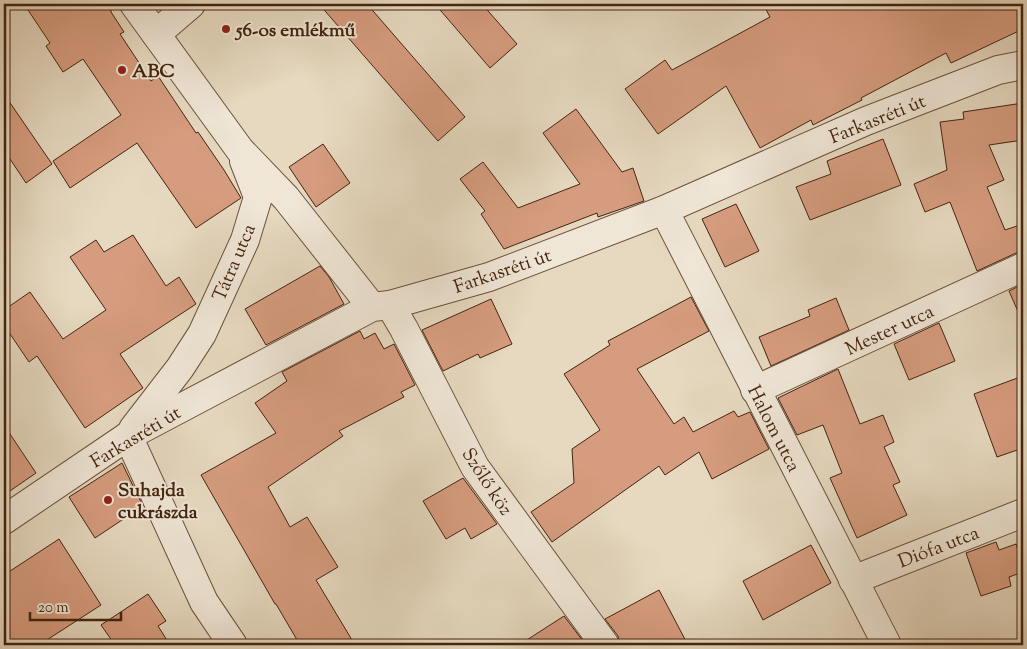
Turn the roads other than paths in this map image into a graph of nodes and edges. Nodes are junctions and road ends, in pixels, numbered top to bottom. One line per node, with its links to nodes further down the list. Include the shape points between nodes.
1 (134, 4): 3 (street, Tátra utca)
2 (191, 4): 3 (street)
3 (156, 34): 5 (street, Tátra utca)
4 (1023, 65): 6 (street, Farkasréti út, via 998,70 866,121)
5 (240, 150): 8 (street, Tátra utca); 9 (street, Tátra utca, via 258,197 241,249 202,334)
6 (664, 210): 8 (street, Farkasréti út, via 489,277); 10 (street, Halom utca)
7 (1023, 268): 10 (street, Mester utca)
8 (381, 306): 11 (street, Farkasréti út); 17 (street, Szőlő köz, via 404,329 476,467)
9 (180, 368): 11 (street); 12 (street, Tátra utca)
10 (755, 390): 15 (street, Halom utca)
11 (200, 398): 12 (street, Farkasréti út)
12 (128, 436): 14 (street, Farkasréti út); 16 (street, via 204,602)
13 (1023, 513): 15 (street, Diófa utca)
14 (4, 520)
15 (853, 580): 18 (street, Halom utca)
16 (233, 645)
17 (605, 645)
18 (887, 645)

